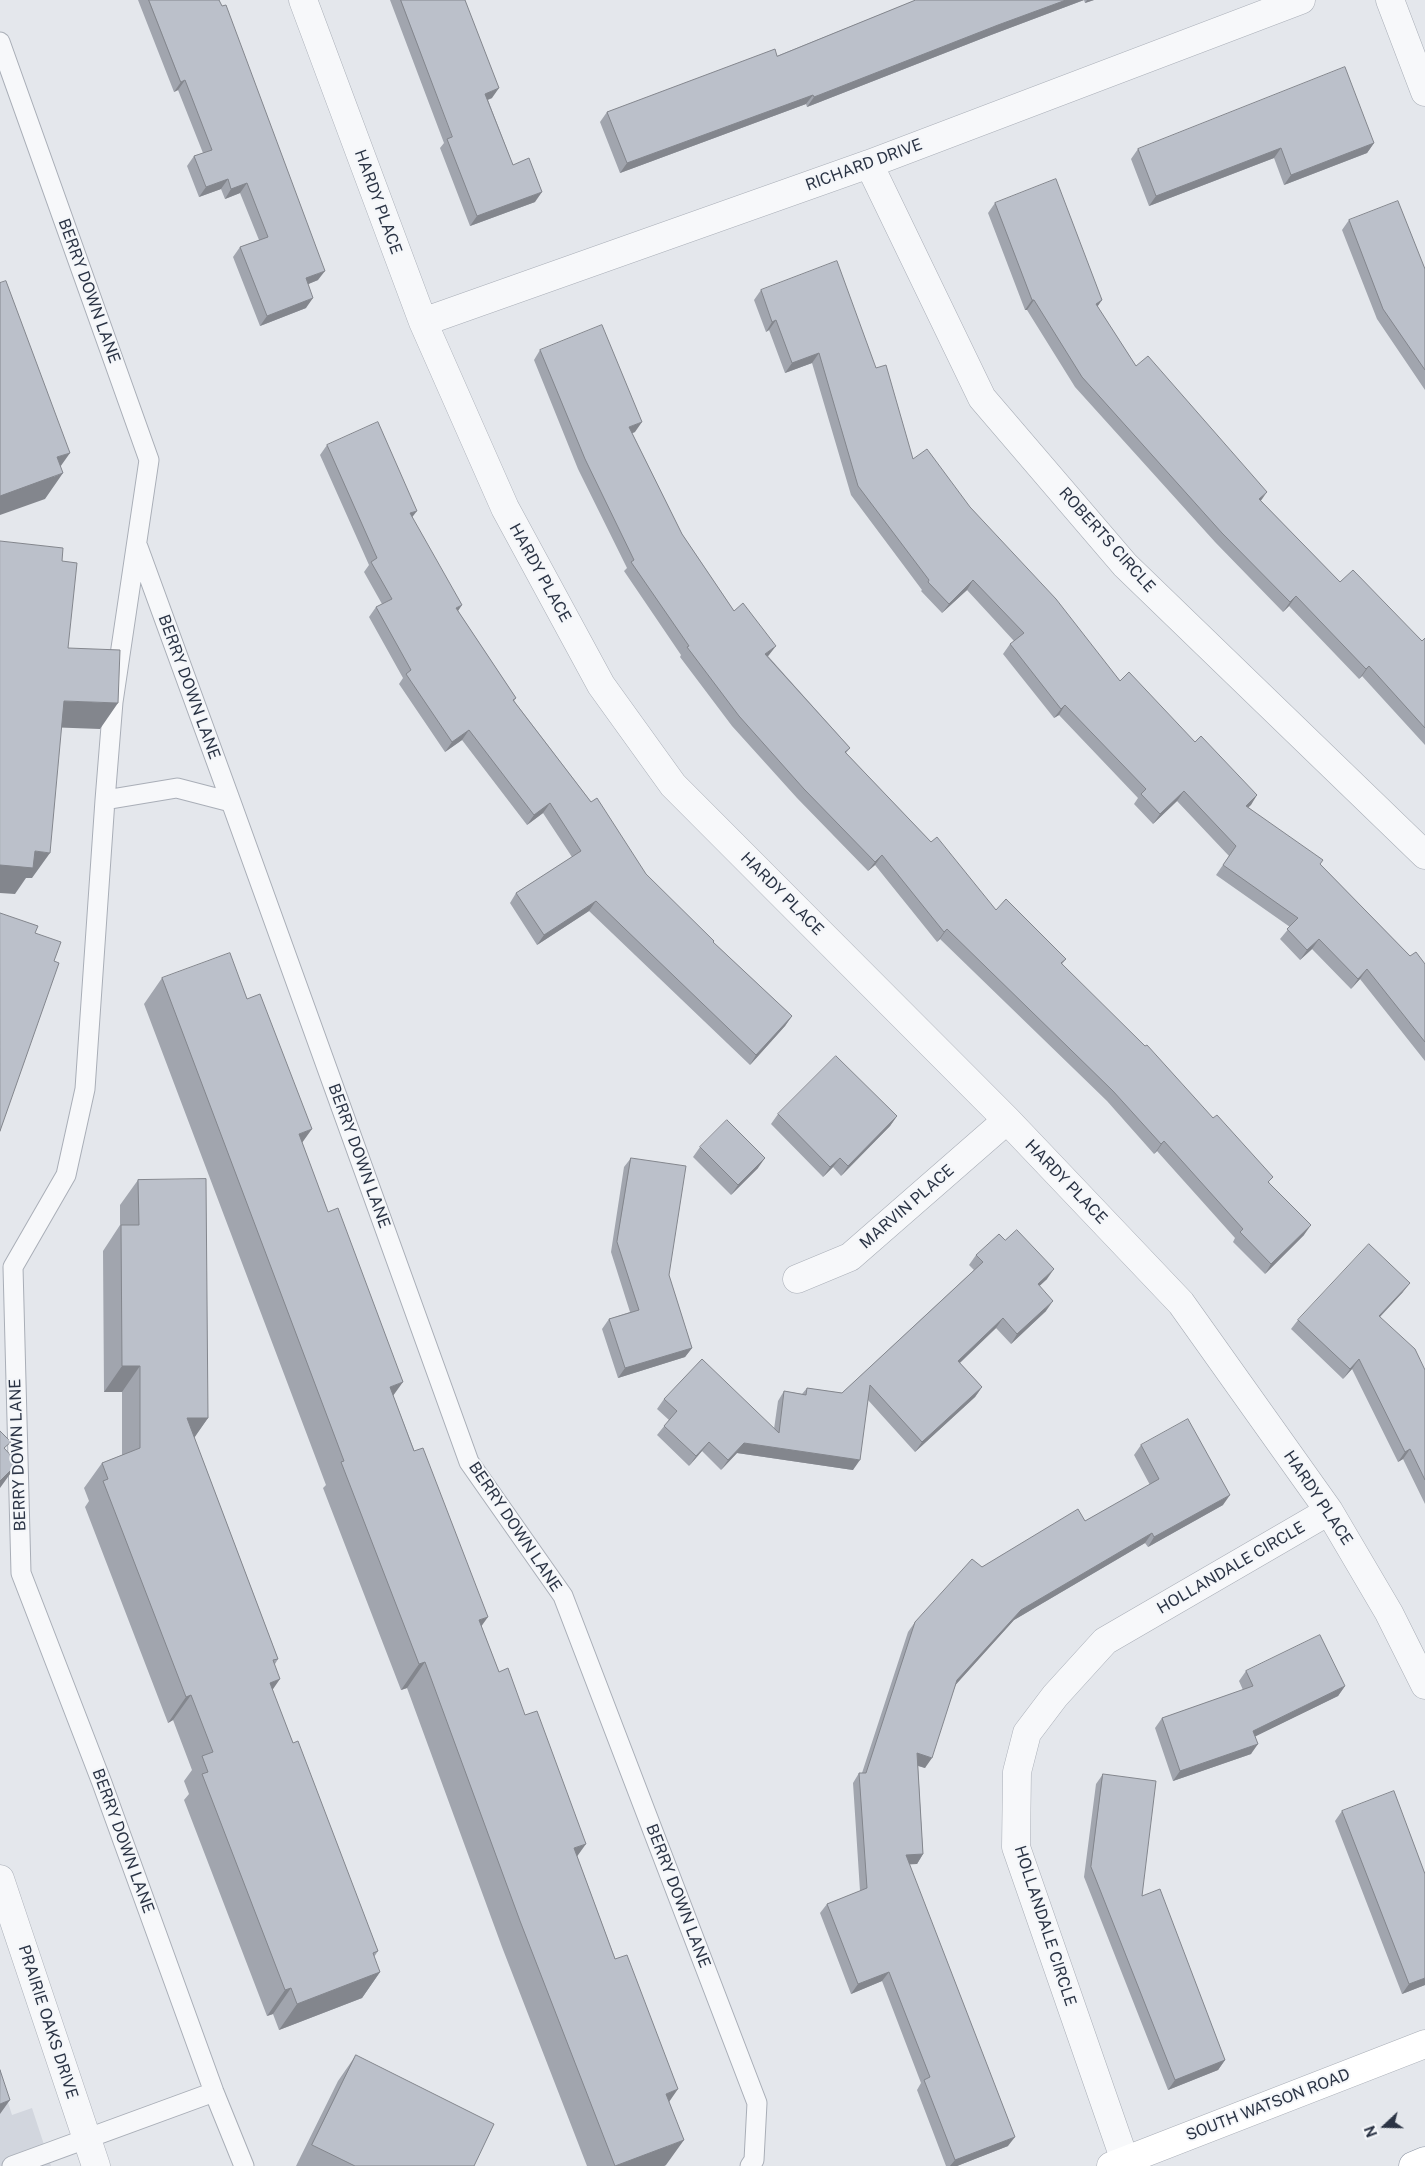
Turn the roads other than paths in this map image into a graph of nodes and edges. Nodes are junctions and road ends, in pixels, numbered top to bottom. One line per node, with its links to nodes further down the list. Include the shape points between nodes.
1 (303, 0): 7 (street, HARDY PLACE)
2 (1301, 0): 6 (street, RICHARD DRIVE)
3 (1390, 0): 5 (street)
4 (0, 42): 8 (lane, BERRY DOWN LANE, via 149,460)
5 (1425, 92)
6 (869, 164): 7 (street, RICHARD DRIVE); 11 (street, ROBERTS CIRCLE, via 982,398 1125,565)
7 (423, 322): 12 (street, HARDY PLACE, via 509,516 601,685 673,785)
8 (137, 544): 9 (lane, BERRY DOWN LANE, via 113,702); 10 (lane, BERRY DOWN LANE)
9 (104, 800): 10 (lane, via 177,788); 15 (lane, BERRY DOWN LANE, via 85,1089 66,1175 13,1267)
10 (230, 802): 27 (lane, BERRY DOWN LANE, via 470,1462 563,1596 757,2103 754,2160)
11 (1425, 855)
12 (1007, 1120): 13 (street, MARVIN PLACE, via 850,1257); 16 (street, HARDY PLACE, via 1182,1303)
13 (797, 1278)
14 (0, 1375): 15 (lane)
15 (16, 1388): 20 (lane, BERRY DOWN LANE, via 21,1573 102,1783)
16 (1329, 1511): 17 (street, HARDY PLACE, via 1389,1613); 23 (street, HOLLANDALE CIRCLE, via 1105,1641 1055,1696 1027,1733 1016,1772 1016,1847)
17 (1425, 1685)
18 (0, 1879): 21 (street, PRAIRIE OAKS DRIVE)
19 (1425, 2044): 23 (main road, SOUTH WATSON ROAD)
20 (214, 2092): 21 (lane); 26 (lane, BERRY DOWN LANE)
21 (86, 2139): 24 (lane); 25 (street, PRAIRIE OAKS DRIVE)
22 (1425, 2161): 28 (main road)
23 (1118, 2164)
24 (12, 2166)
25 (96, 2166)
26 (244, 2166)
27 (750, 2166)
28 (1413, 2166)

